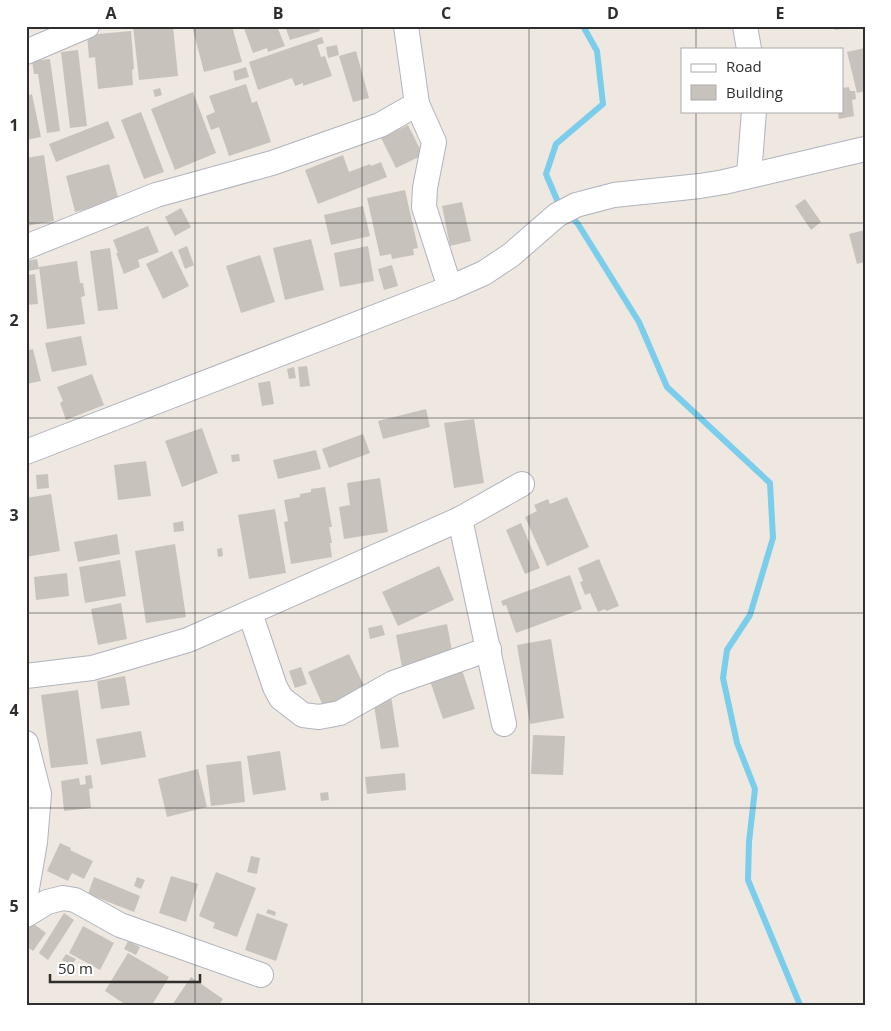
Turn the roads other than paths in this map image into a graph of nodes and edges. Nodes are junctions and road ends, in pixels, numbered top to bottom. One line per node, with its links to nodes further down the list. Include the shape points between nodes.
1 (87, 26): 5 (street)
2 (406, 26): 6 (street)
3 (745, 26): 4 (street)
4 (749, 48)
5 (26, 52)
6 (416, 104): 10 (street, via 380,125 272,163 156,195); 11 (street, via 434,142 424,207)
7 (754, 112): 9 (street)
8 (865, 149): 9 (street)
9 (749, 175): 11 (street, via 700,186 614,195 567,210 511,255 484,273)
10 (26, 247)
11 (450, 288): 12 (street)
12 (26, 452)
13 (522, 484): 14 (street)
14 (460, 519): 15 (street); 16 (street)
15 (250, 613): 16 (street, via 281,698 302,714 319,717 340,713 392,683); 17 (street, via 188,640 92,668)
16 (489, 649): 18 (street)
17 (26, 676)
18 (504, 724)
19 (26, 743): 20 (street, via 39,794 36,842)
20 (26, 894)
21 (26, 915): 22 (street, via 47,902 62,898 75,900 120,925)
22 (261, 975)

